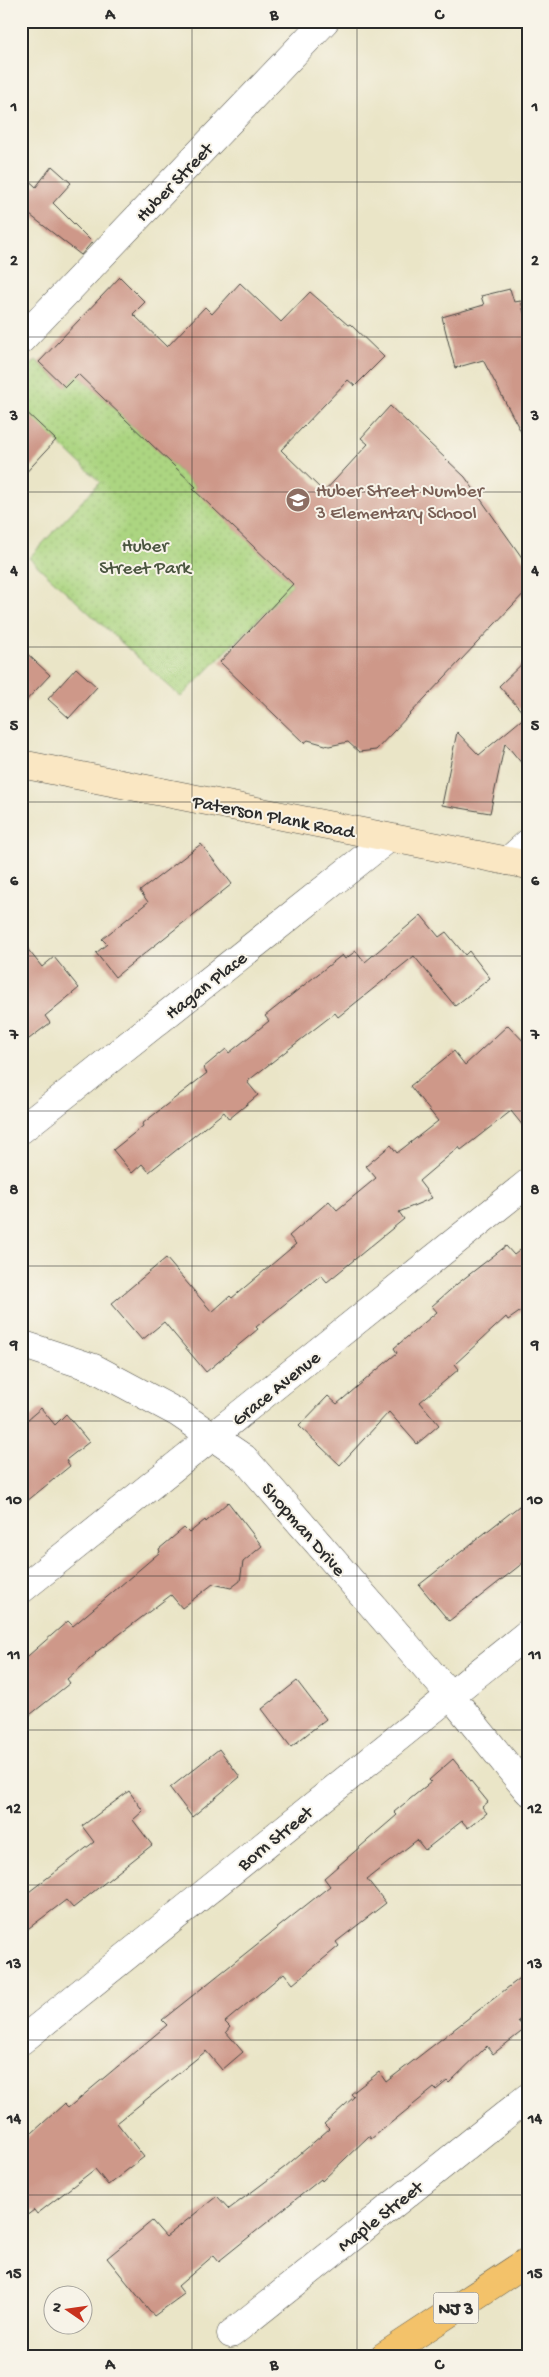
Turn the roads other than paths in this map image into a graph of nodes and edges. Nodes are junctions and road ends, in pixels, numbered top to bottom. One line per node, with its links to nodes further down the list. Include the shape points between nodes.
1 (325, 21): 2 (street, Huber Street)
2 (21, 340)
3 (21, 764): 4 (street, Paterson Plank Road)
4 (390, 838): 5 (street, Paterson Plank Road); 6 (street, Hagan Place)
5 (521, 856)
6 (21, 1130)
7 (528, 1183): 9 (street, Grace Avenue)
8 (21, 1344): 9 (street, Shopman Drive, via 94,1368)
9 (214, 1436): 10 (street, Grace Avenue); 12 (street, Shopman Drive, via 244,1458)
10 (21, 1590)
11 (528, 1633): 12 (street, Born Street)
12 (450, 1695): 13 (street, Shopman Drive); 14 (street, Born Street)
13 (528, 1791)
14 (21, 2041)
15 (528, 2097): 17 (street, Maple Street)
16 (528, 2261): 18 (highway, NJ 3)
17 (230, 2334)
18 (384, 2356)

